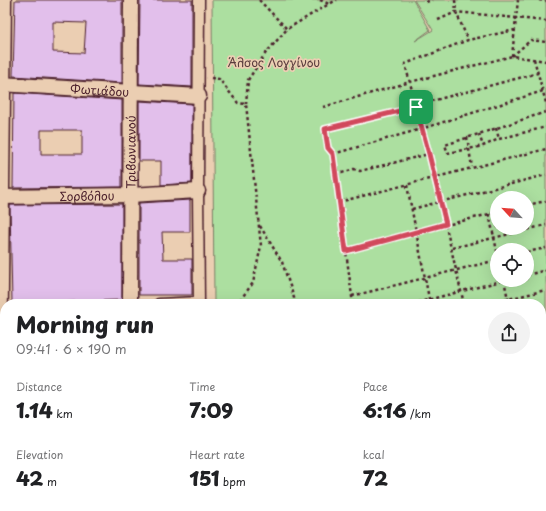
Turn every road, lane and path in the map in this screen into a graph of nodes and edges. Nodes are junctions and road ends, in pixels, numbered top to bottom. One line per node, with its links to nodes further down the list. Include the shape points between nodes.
1 (4, 0): 28 (street)
2 (131, 0): 30 (street, Τριβωνιανού)
3 (200, 0): 26 (street)
4 (259, 0): 18 (path)
5 (320, 0): 13 (path)
6 (337, 0): 13 (path)
7 (432, 0): 12 (path)
8 (454, 0): 14 (path)
9 (518, 0): 15 (path)
10 (539, 0): 11 (path)
11 (546, 1)
12 (426, 2)
13 (329, 4): 18 (path)
14 (456, 12): 15 (path); 16 (path); 20 (path)
15 (516, 18): 17 (path); 19 (path)
16 (438, 20)
17 (546, 22)
18 (287, 29): 33 (path, via 264,54 248,80)
19 (514, 30): 20 (path); 22 (path)
20 (468, 40): 27 (path, via 405,64)
21 (546, 42): 22 (path, via 531,40)
22 (512, 56): 23 (path); 27 (path)
23 (534, 58): 24 (path); 25 (path)
24 (546, 61)
25 (538, 73): 29 (path); 34 (path)
26 (199, 77): 31 (street); 33 (path, via 219,79 238,103)
27 (410, 82): 34 (path); 35 (path)
28 (1, 84): 30 (street, Φωτιάδου); 55 (street)
29 (543, 91): 32 (path); 39 (path)
30 (130, 92): 31 (street, Φωτιάδου); 54 (street, Τριβωνιανού)
31 (199, 96): 53 (street)
32 (546, 103)
33 (246, 104): 62 (path)
34 (416, 107): 39 (path); 46 (path, via 325,129 328,148)
35 (323, 108)
36 (546, 112): 38 (path)
37 (546, 126): 42 (path)
38 (496, 128): 40 (path); 42 (path)
39 (422, 129): 46 (path); 47 (path)
40 (479, 134): 41 (path); 43 (path)
41 (467, 137): 44 (path); 44 (path, via 445,145 448,153)
42 (499, 139): 43 (path)
43 (482, 146): 44 (path)
44 (468, 148): 48 (path)
45 (546, 149): 48 (path)
46 (333, 154): 49 (path)
47 (429, 154): 49 (path); 51 (path)
48 (472, 167): 51 (path)
49 (336, 175): 57 (path)
50 (546, 175): 58 (path)
51 (434, 176): 52 (path); 58 (path)
52 (407, 185): 57 (path); 60 (path)
53 (198, 191): 54 (street, Σορβόλου); 84 (street)
54 (130, 195): 55 (street, Σορβόλου); 83 (street, Τριβωνιανού)
55 (1, 197): 82 (street)
56 (546, 201): 59 (path)
57 (339, 202): 70 (path)
58 (440, 202): 60 (path); 63 (path)
59 (534, 204)
60 (412, 209): 65 (path)
61 (489, 214): 63 (path); 66 (path)
62 (259, 224): 85 (path, via 261,246 253,283); 86 (path, via 282,262)
63 (446, 224): 65 (path); 68 (path)
64 (546, 226): 66 (path)
65 (416, 232): 70 (path); 76 (path)
66 (494, 239): 67 (path); 68 (path)
67 (495, 243)
68 (452, 248): 73 (path)
69 (546, 248): 71 (path)
70 (346, 251): 81 (path)
71 (534, 251)
72 (490, 262): 73 (path)
73 (457, 269): 76 (path); 79 (path)
74 (546, 270): 75 (path)
75 (534, 273)
76 (425, 278): 81 (path); 88 (path)
77 (490, 283): 79 (path)
78 (505, 287): 91 (path)
79 (462, 290): 89 (path); 90 (path)
80 (546, 290): 91 (path)
81 (352, 296): 87 (path)
82 (2, 299)
83 (130, 299)
84 (199, 299)
85 (242, 299)
86 (294, 299)
87 (352, 299)
88 (428, 299)
89 (437, 299)
90 (463, 299)
91 (508, 299)

